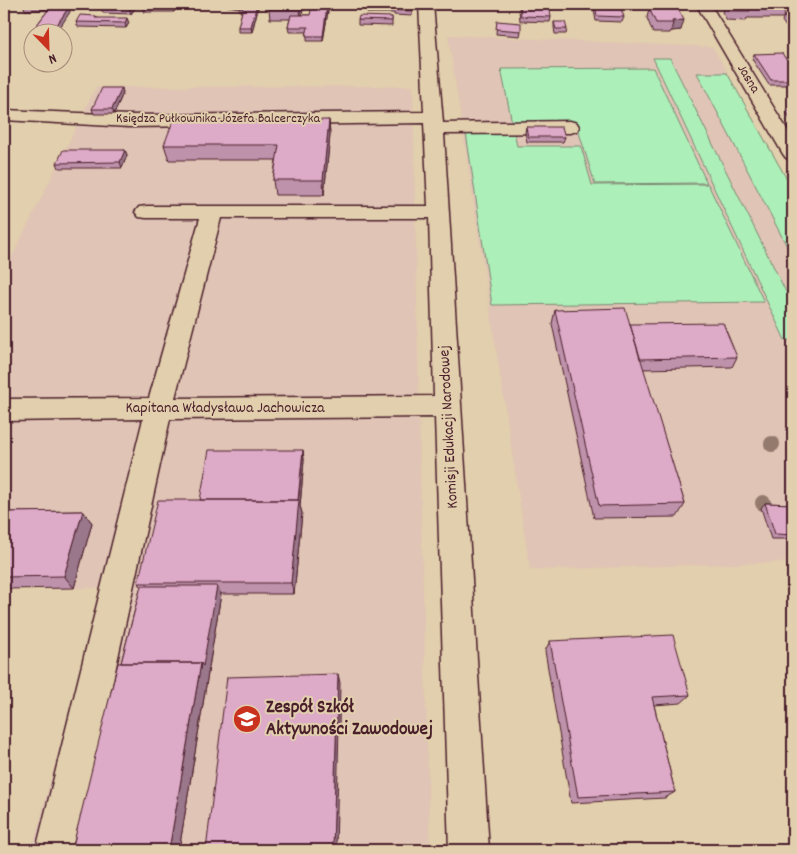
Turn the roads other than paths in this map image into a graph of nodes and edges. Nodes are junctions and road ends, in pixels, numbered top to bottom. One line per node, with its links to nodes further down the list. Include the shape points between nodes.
1 (426, 4): 6 (street, Komisji Edukacji Narodowej)
2 (703, 4): 8 (street, Jasna)
3 (774, 4): 4 (street)
4 (793, 4)
5 (4, 115): 6 (street, Księdza Pułkownika Józefa Balcerczyka, via 129,121)
6 (433, 123): 7 (street, Księdza Pułkownika Józefa Balcerczyka); 11 (street, Komisji Edukacji Narodowej)
7 (570, 128)
8 (793, 154)
9 (146, 212): 10 (street)
10 (212, 212): 11 (street); 13 (street)
11 (439, 212): 12 (street, Komisji Edukacji Narodowej)
12 (447, 406): 13 (street, Kapitana Władysława Jachowicza); 16 (street, Komisji Edukacji Narodowej)
13 (159, 409): 14 (street, Kapitana Władysława Jachowicza); 15 (street)
14 (4, 410)
15 (56, 850)
16 (469, 850)

